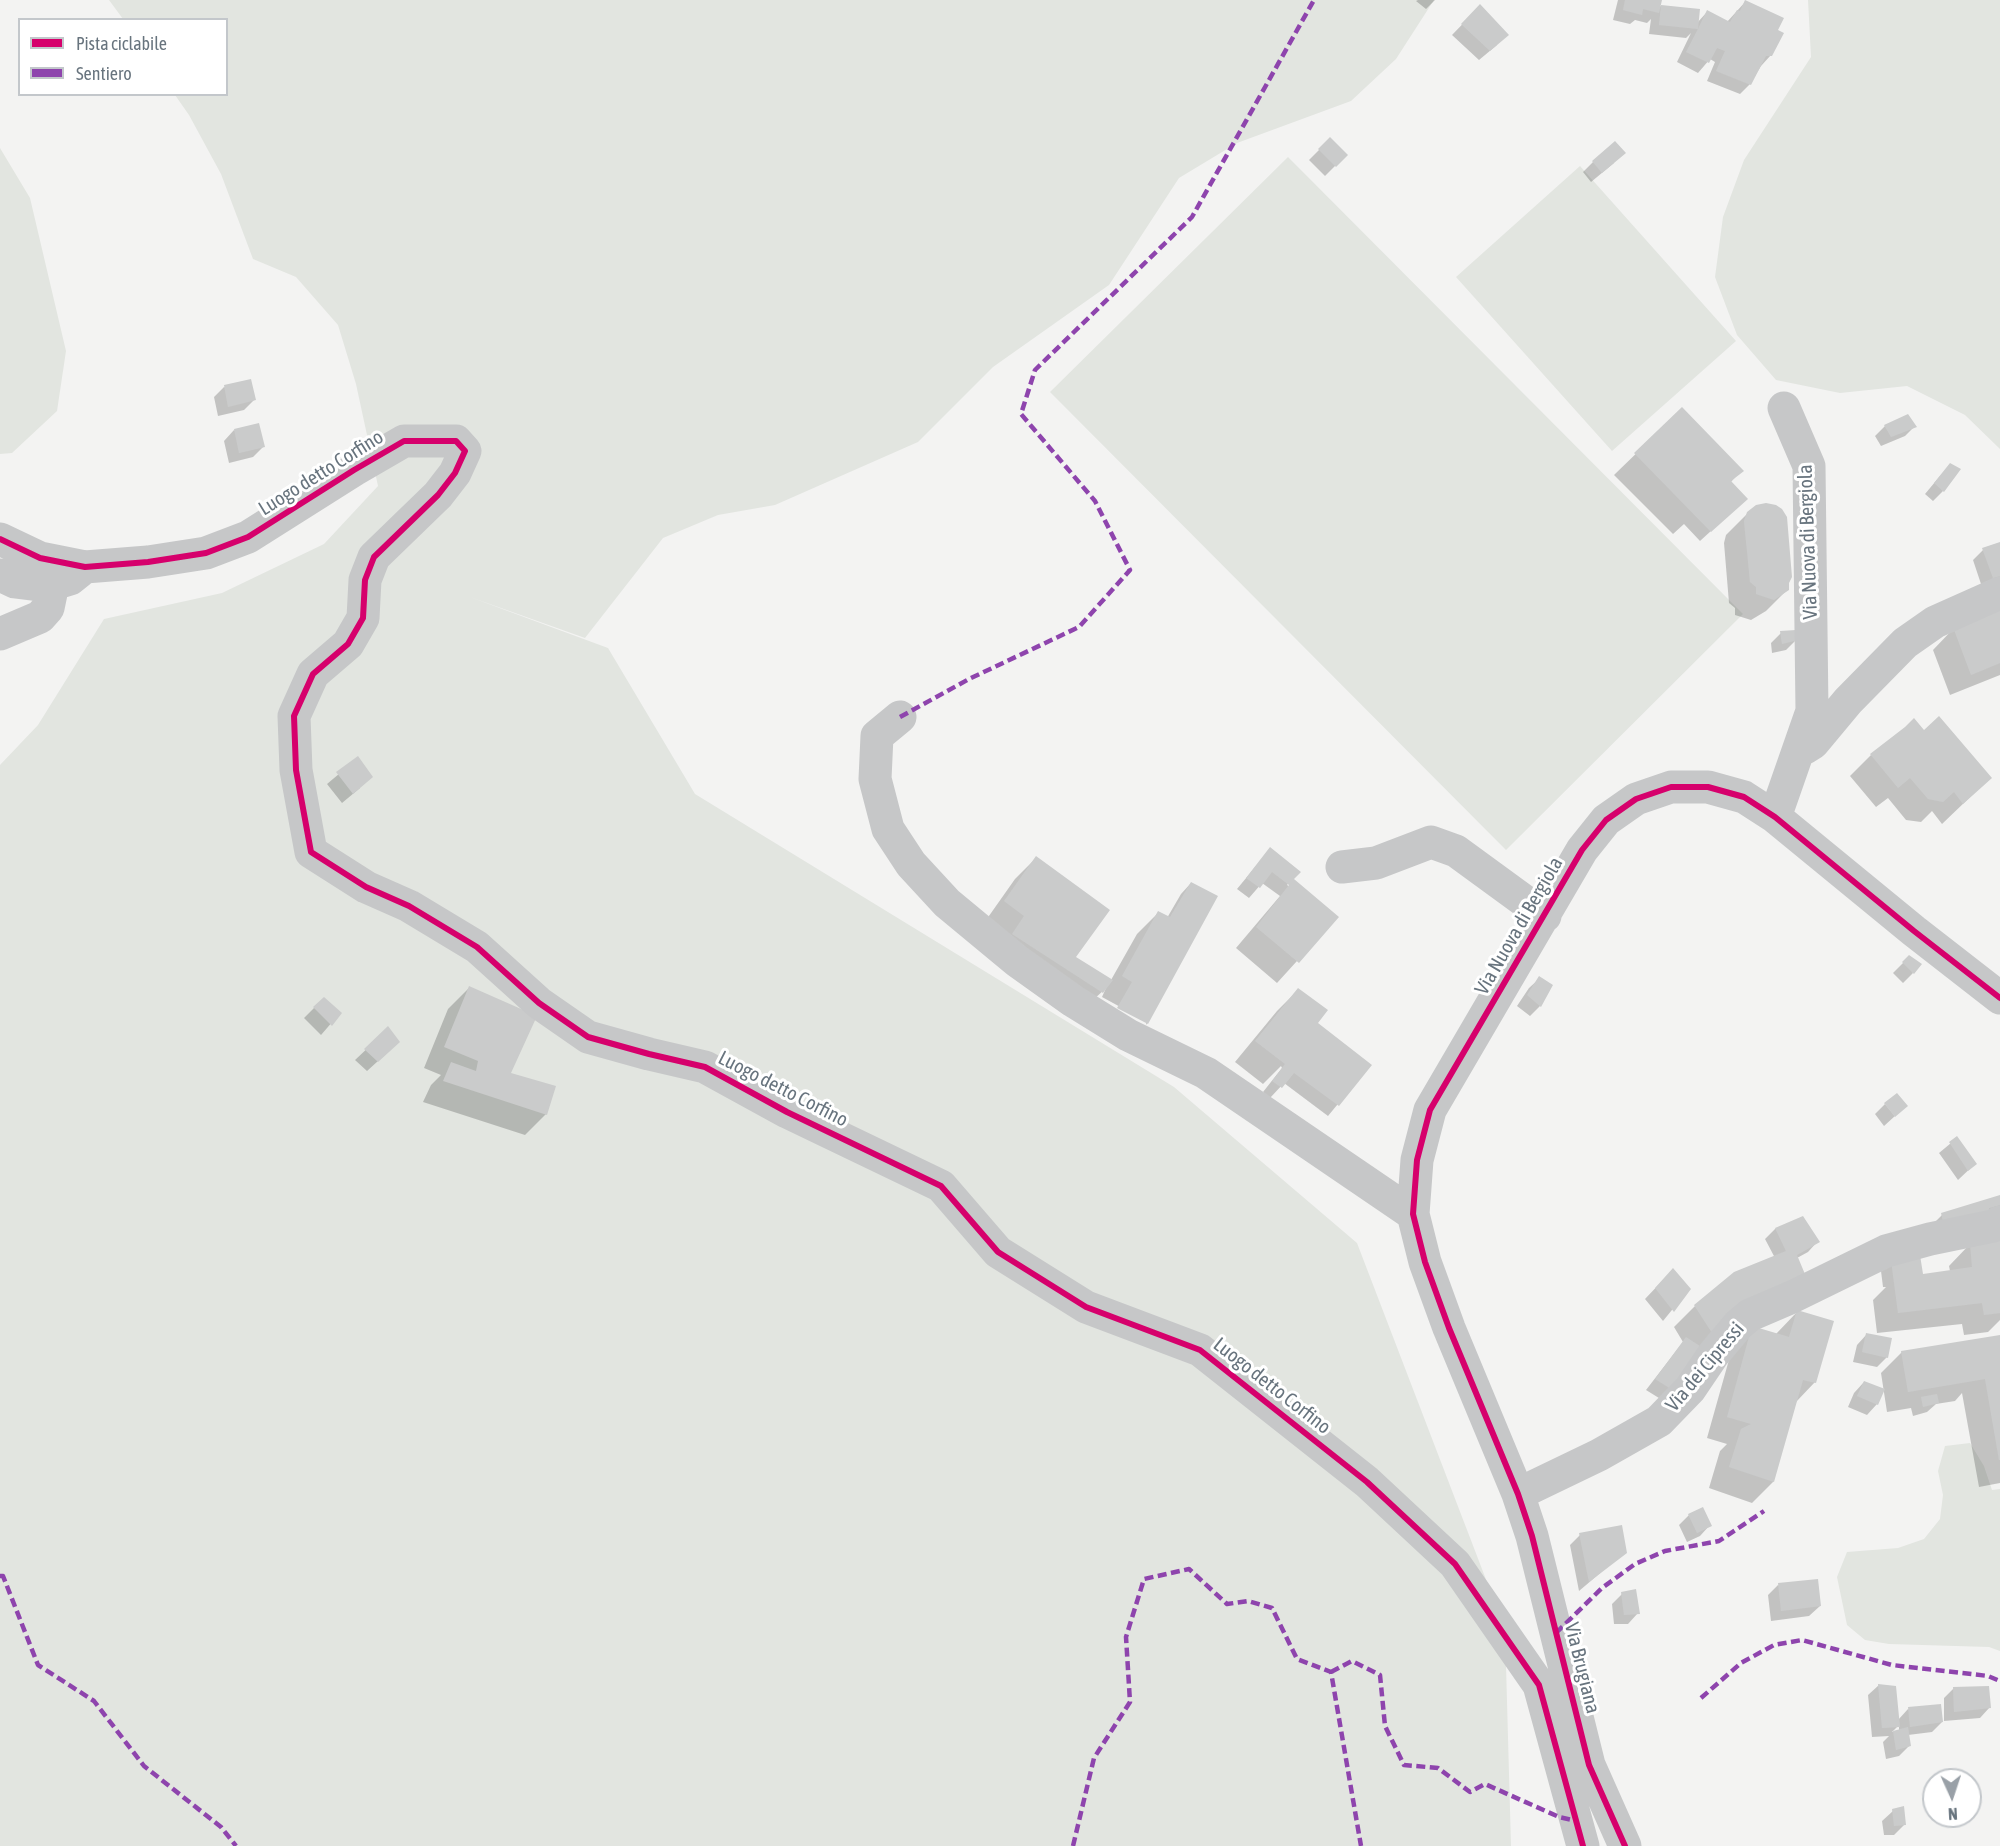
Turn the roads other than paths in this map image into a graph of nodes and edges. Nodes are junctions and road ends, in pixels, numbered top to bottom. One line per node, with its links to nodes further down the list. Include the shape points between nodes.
1 (1784, 408): 9 (street, Via Nuova di Bergiola, via 1809,466 1812,711)
2 (0, 539): 3 (street, Luogo detto Corfino, via 40,558)
3 (85, 567): 5 (street, via 70,579); 17 (street, Luogo detto Corfino, via 206,553 248,537 404,441 456,441 465,451 455,473 438,495 374,557 365,580 363,618 348,644 313,674 294,716 296,770 312,852 366,887 409,906 477,947 539,1003 588,1037 705,1067 787,1112 941,1186 998,1252 1086,1307 1200,1350 1367,1482 1455,1564 1539,1684)
4 (0, 575): 5 (street, via 15,582)
5 (53, 584): 7 (street, via 48,608 40,617)
6 (2000, 593): 9 (street, via 1935,622 1905,643 1813,743)
7 (0, 634)
8 (900, 717): 14 (street, via 877,736 876,778 888,828 911,864 947,903 1073,1001 1128,1035 1206,1073)
9 (1797, 754): 10 (street, Via Nuova di Bergiola)
10 (1775, 817): 12 (street, Via Nuova di Bergiola, via 1744,797 1708,787 1671,788 1636,799 1606,820 1582,850); 13 (street, Via Nuova di Bergiola)
11 (1342, 867): 12 (street, via 1376,863 1431,842 1456,851)
12 (1545, 916): 14 (street, Via Nuova di Bergiola, via 1430,1110 1417,1160)
13 (2000, 998)
14 (1413, 1214): 16 (street, Via Nuova di Bergiola, via 1425,1262 1449,1328)
15 (2000, 1222): 16 (street, Via dei Cipressi, via 1886,1251 1750,1315 1659,1421)
16 (1518, 1494): 18 (street, Via Brugiana, via 1589,1765)
17 (1583, 1846)
18 (1625, 1846)

